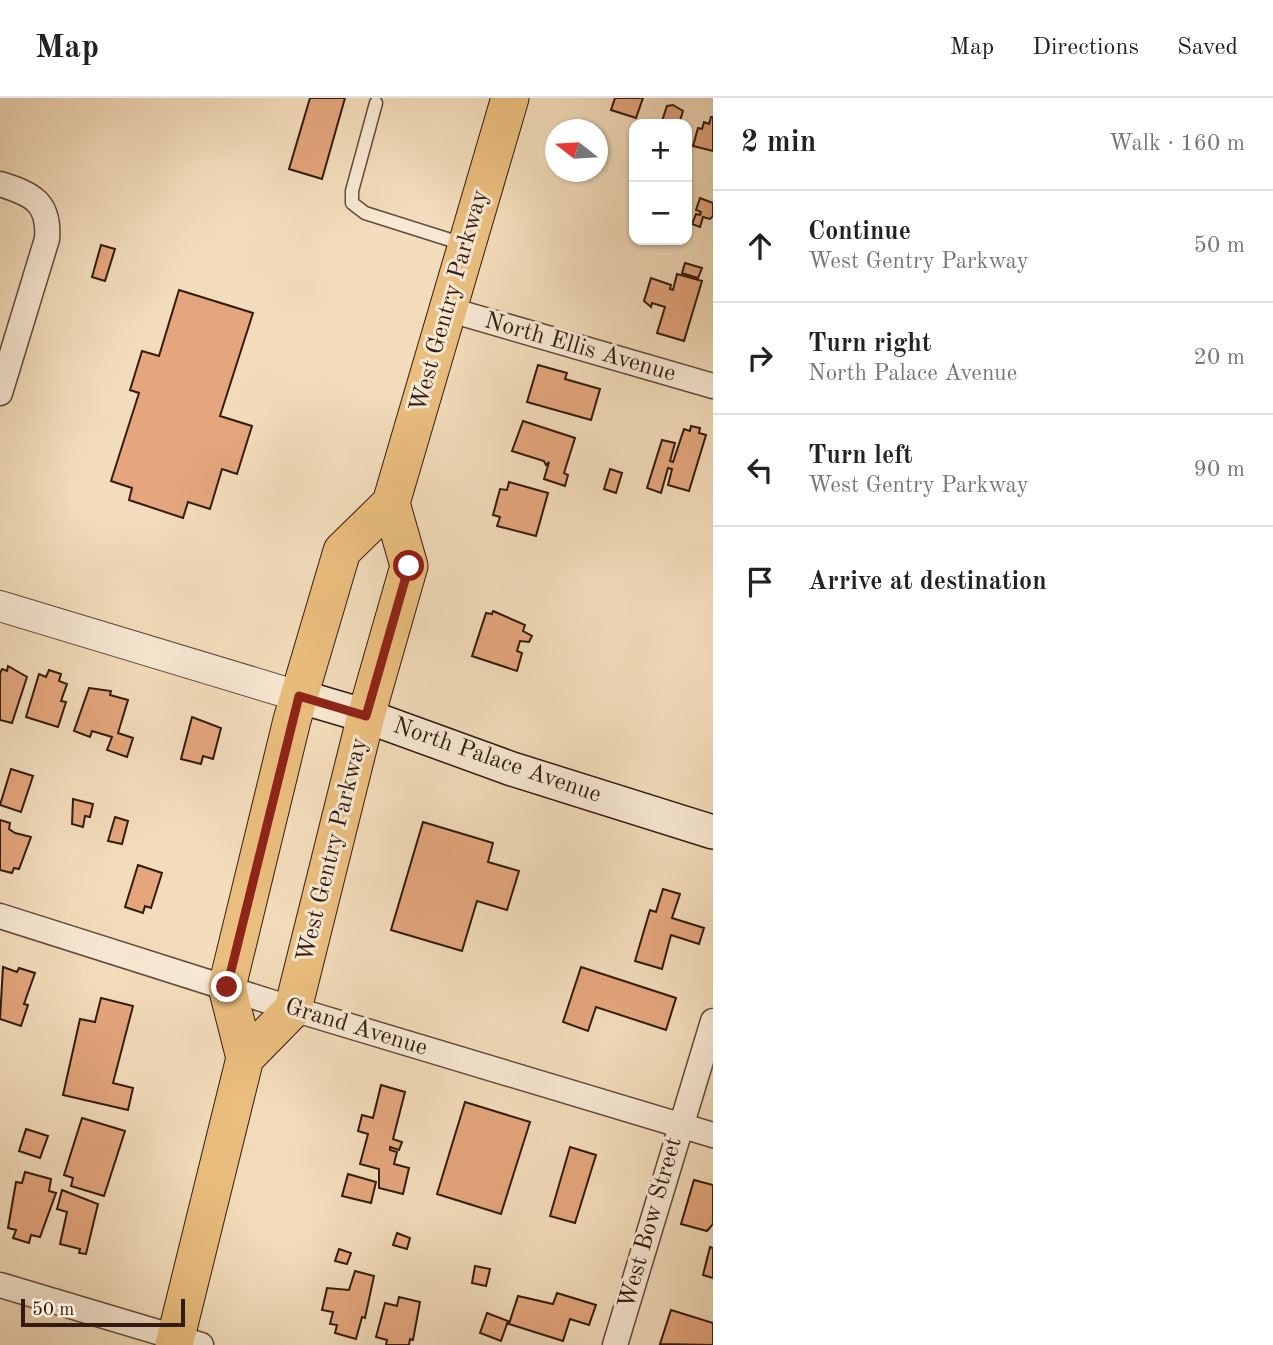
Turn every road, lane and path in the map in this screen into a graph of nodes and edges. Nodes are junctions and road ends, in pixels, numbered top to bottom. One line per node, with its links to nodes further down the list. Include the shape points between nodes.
1 (510, 98): 4 (main road, West Gentry Parkway)
2 (376, 103): 4 (lane, via 352,203 365,213)
3 (0, 184): 7 (street, via 32,196 44,208 49,223)
4 (466, 245): 5 (main road, West Gentry Parkway)
5 (447, 309): 6 (street, North Ellis Avenue); 8 (main road, West Gentry Parkway)
6 (713, 386)
7 (0, 393)
8 (391, 503): 10 (main road, West Gentry Parkway, via 342,551); 11 (main road, West Gentry Parkway, via 409,566)
9 (0, 606): 10 (street, North Palace Avenue)
10 (299, 696): 11 (main road, North Palace Avenue); 14 (main road, West Gentry Parkway)
11 (366, 716): 12 (main road, North Palace Avenue, via 512,769); 15 (main road, West Gentry Parkway)
12 (713, 832)
13 (0, 916): 14 (street, Grand Avenue)
14 (227, 987): 15 (street, Grand Avenue); 17 (main road, West Gentry Parkway)
15 (293, 1009): 17 (main road); 18 (street, Grand Avenue)
16 (713, 1021): 18 (street, West Bow Street)
17 (245, 1058): 21 (main road, West Gentry Parkway)
18 (680, 1125): 19 (street, Grand Avenue); 22 (street, West Bow Street)
19 (713, 1135)
20 (0, 1285): 21 (street)
21 (184, 1342)
22 (615, 1345)

